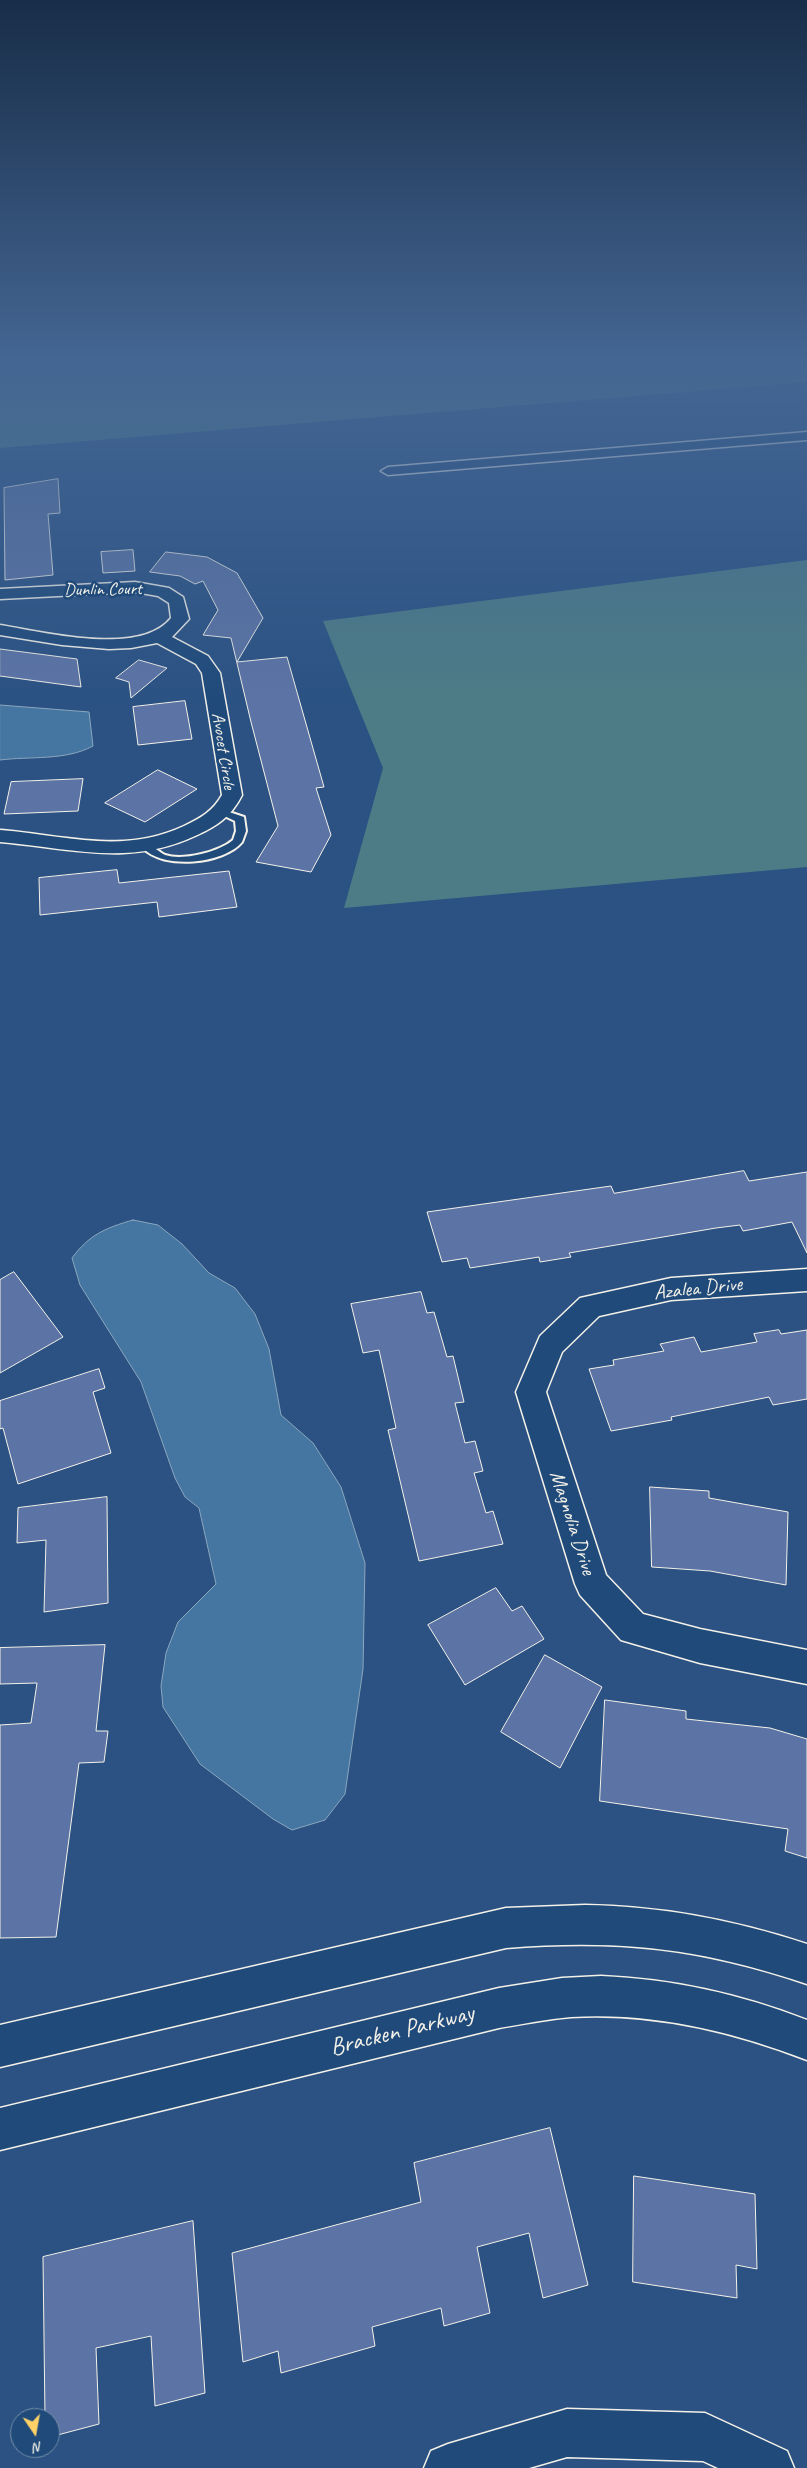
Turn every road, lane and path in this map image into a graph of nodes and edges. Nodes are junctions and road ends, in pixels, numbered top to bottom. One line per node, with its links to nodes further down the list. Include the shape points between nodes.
1 (0, 594): 3 (street, Dunlin Court, via 135,587 163,592 178,601 180,619 168,633)
2 (0, 630): 3 (street, Dunlin Court, via 110,644)
3 (157, 636): 4 (street, Avocet Circle, via 202,660 211,673 232,795)
4 (223, 813): 6 (street, Avocet Circle, via 185,834); 6 (lane, via 240,819 242,830 236,843 212,855 164,858)
5 (0, 836): 6 (street, Avocet Circle, via 113,850)
6 (148, 848)
7 (807, 1280): 8 (street, Azalea Drive, via 671,1289)
8 (590, 1306): 9 (street, Magnolia Drive, via 550,1345 532,1392 592,1584 633,1628 700,1646)
9 (807, 1667)
10 (807, 1964): 12 (street, via 738,1942 645,1925 551,1924 506,1928)
11 (807, 2040): 13 (street, Bracken Parkway, via 755,2022 690,2006 651,2000 572,1997 499,2008)
12 (0, 2046)
13 (0, 2128)
14 (448, 2468): 15 (street, via 567,2433 705,2437)
15 (770, 2468)

